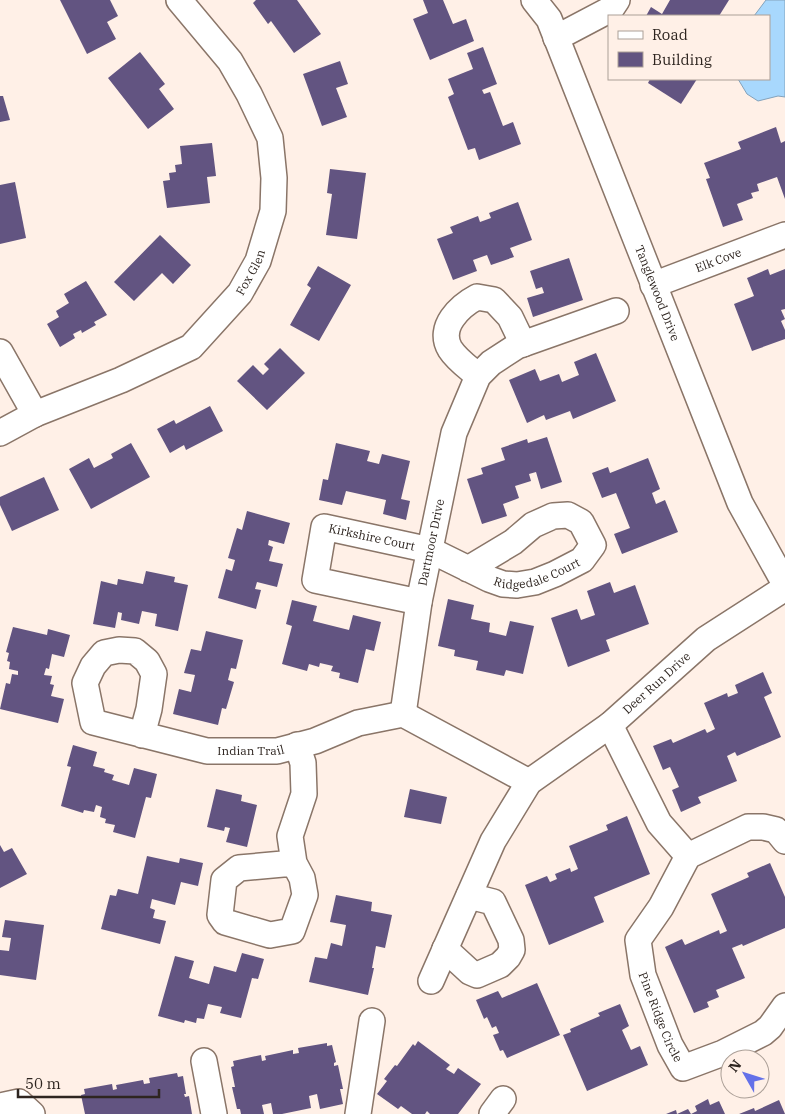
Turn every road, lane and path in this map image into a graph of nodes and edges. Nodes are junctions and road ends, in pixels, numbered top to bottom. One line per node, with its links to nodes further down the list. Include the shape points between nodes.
1 (179, 0): 11 (street, Fox Glen, via 230,61 270,138 273,211 258,261 240,293 191,347 122,380)
2 (534, 0): 4 (street, Tanglewood Drive, via 549,19)
3 (617, 0): 4 (street, via 610,9)
4 (556, 38): 6 (street, Tanglewood Drive)
5 (785, 235): 6 (street, Elk Cove)
6 (653, 285): 15 (street, Tanglewood Drive, via 740,503)
7 (616, 311): 8 (street, Dartmoor Drive)
8 (523, 344): 10 (street, Dartmoor Drive, via 504,354); 10 (street, via 510,317 494,300 477,297 465,303 451,318 447,332 449,347)
9 (0, 352): 11 (street)
10 (478, 376): 13 (street, Dartmoor Drive, via 454,433)
11 (35, 414): 12 (street, Fox Glen)
12 (0, 433)
13 (430, 550): 14 (street); 16 (street, Dartmoor Drive); 16 (street, Kirkshire Court, via 324,527 315,580)
14 (468, 569)
15 (785, 586): 18 (street, Deer Run Drive, via 706,639)
16 (419, 602): 17 (street, Dartmoor Drive)
17 (403, 714): 20 (street, Indian Trail, via 358,723); 21 (street)
18 (610, 725): 21 (street, Deer Run Drive); 23 (street, via 659,823)
19 (142, 735): 20 (street, Indian Trail, via 207,752 276,751)
20 (297, 745): 24 (street, via 303,763 304,794 290,836)
21 (529, 782): 25 (street, Deer Run Drive, via 493,841)
22 (785, 841): 23 (street, via 776,830 748,827)
23 (688, 856): 28 (street, Pine Ridge Circle, via 661,907 638,940 643,976 670,1045 683,1068 762,1033)
24 (294, 863)
25 (469, 896): 26 (street, Deer Run Drive); 26 (street, via 493,902 511,940 512,950 500,965 477,975)
26 (445, 949): 27 (street, Deer Run Drive)
27 (431, 981)
28 (785, 1006)
29 (372, 1022): 32 (street)
30 (204, 1061): 31 (street)
31 (214, 1114)
32 (358, 1114)

